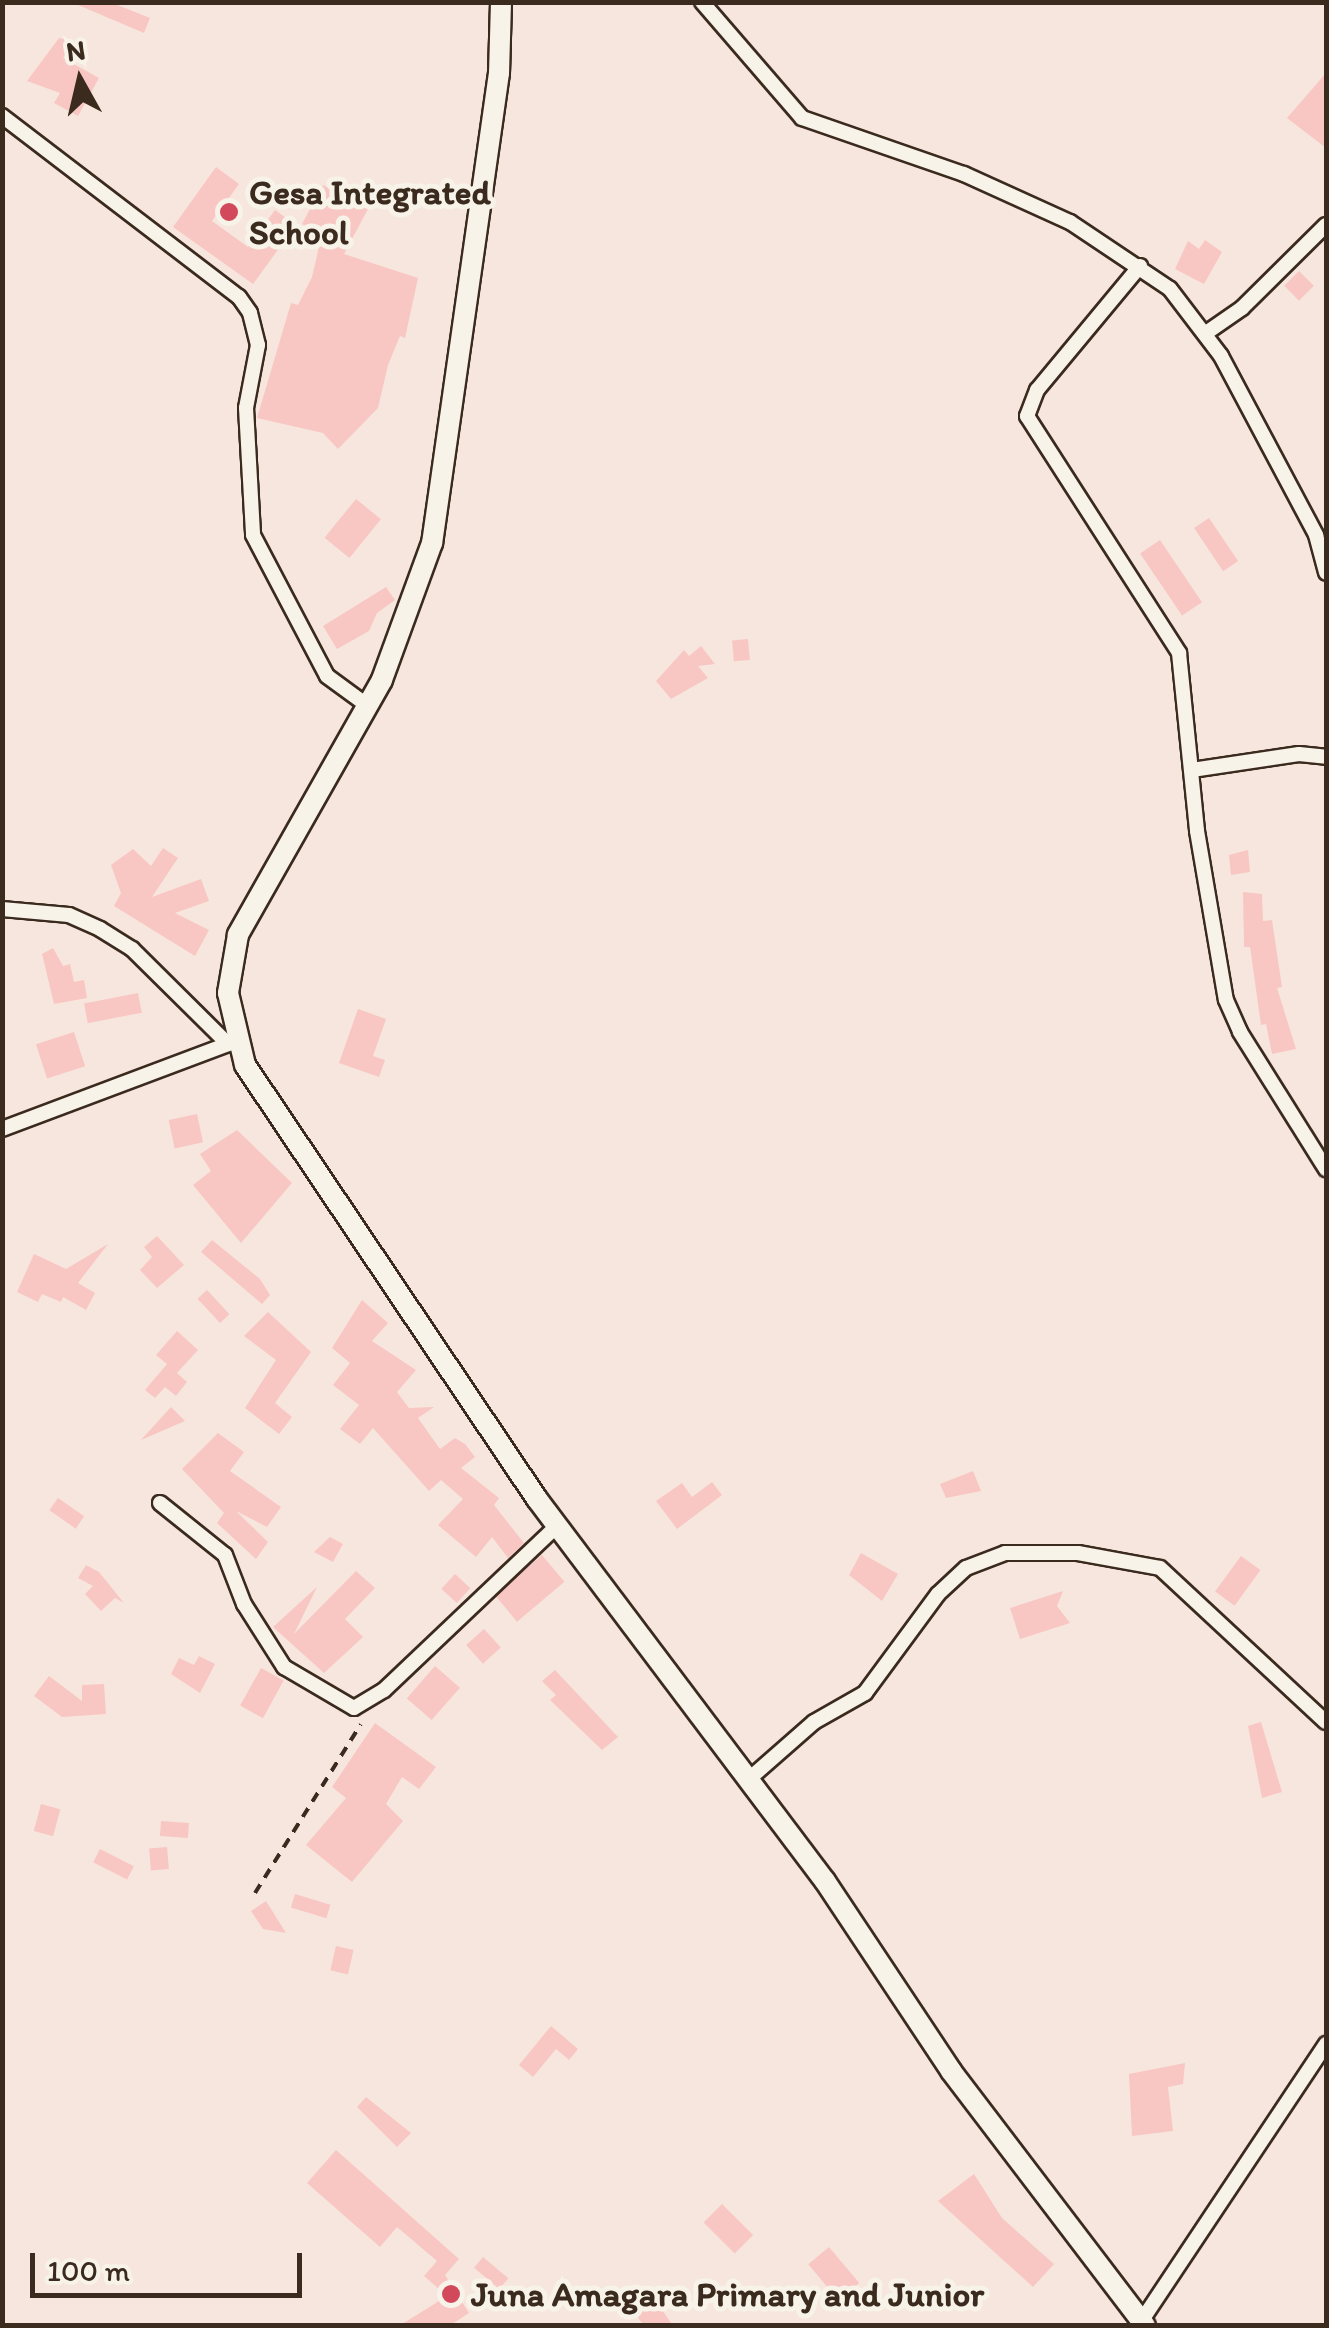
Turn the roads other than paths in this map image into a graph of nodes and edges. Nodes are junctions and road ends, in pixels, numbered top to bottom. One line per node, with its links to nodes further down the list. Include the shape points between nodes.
1 (501, 2): 8 (main road, via 499,74 460,316 436,525 409,617)
2 (702, 2): 5 (street, via 782,99 815,126 988,184 1070,222)
3 (2, 116): 8 (street, via 240,298 250,313 258,346 246,408 253,535 327,676)
4 (1326, 225): 6 (street, via 1242,308)
5 (1140, 266): 6 (street, via 1188,306); 10 (street, via 1037,390 1027,416 1170,635 1184,670)
6 (1206, 333): 7 (street, via 1316,535)
7 (1326, 573)
8 (368, 706): 12 (main road, via 238,935 228,992)
9 (1326, 757): 10 (street, via 1298,754)
10 (1192, 770): 14 (street, via 1226,1000)
11 (2, 909): 12 (street, via 70,915 100,929 132,949)
12 (234, 1042): 13 (street); 16 (main road)
13 (2, 1129)
14 (1326, 1169)
15 (160, 1503): 16 (street, via 225,1555 244,1604 284,1667 354,1708 384,1690)
16 (558, 1525): 18 (main road)
17 (1326, 1722): 18 (street, via 1160,1568 1078,1553 1005,1553 966,1568 938,1594 865,1693 814,1722)
18 (748, 1779): 20 (main road, via 951,2070)
19 (1326, 2044): 20 (street)
20 (1144, 2323)

